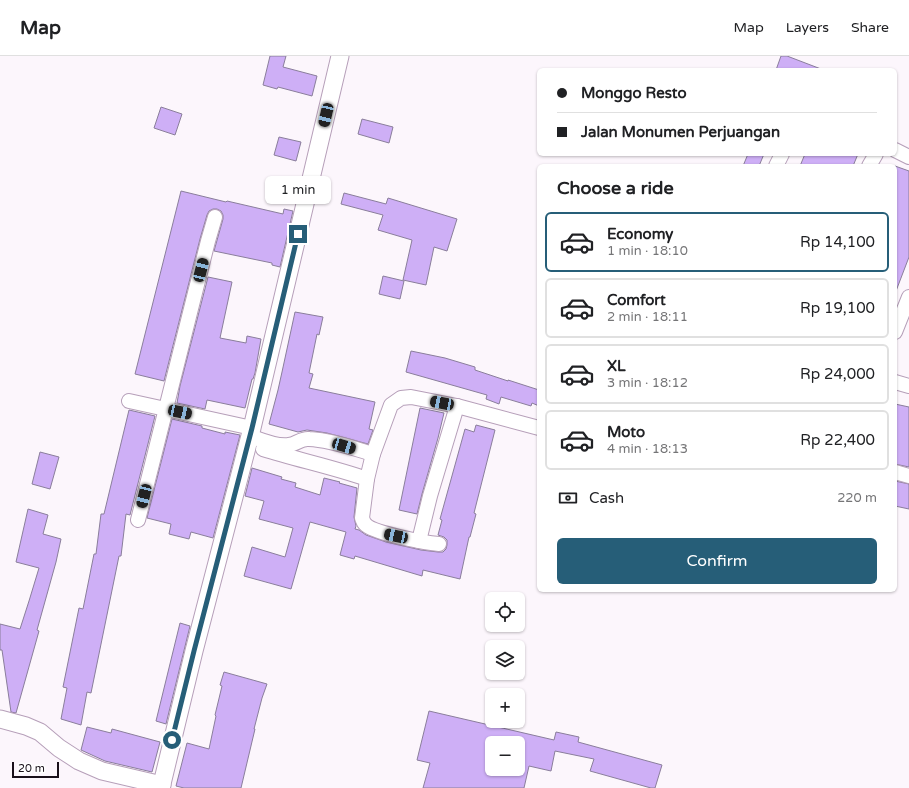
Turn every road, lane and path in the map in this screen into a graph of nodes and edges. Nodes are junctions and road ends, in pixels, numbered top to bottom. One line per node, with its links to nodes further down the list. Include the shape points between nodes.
1 (340, 56): 13 (street)
2 (897, 151): 3 (street)
3 (909, 157)
4 (216, 217): 11 (street)
5 (909, 297): 6 (street)
6 (897, 327)
7 (897, 383): 8 (street)
8 (909, 386)
9 (129, 401): 11 (street)
10 (457, 406): 12 (street); 14 (street, via 411,397 400,398 391,405); 19 (street)
11 (166, 409): 13 (street); 18 (street)
12 (537, 427)
13 (250, 436): 14 (street, via 284,445 311,439); 17 (street, via 289,458); 22 (street)
14 (373, 454): 17 (street)
15 (897, 473): 16 (street)
16 (909, 476)
17 (367, 479): 19 (street, via 362,518 365,524 385,534)
18 (138, 520)
19 (419, 541): 20 (street)
20 (439, 544)
21 (0, 719): 22 (street, via 40,732 79,761 102,771)
22 (161, 786)

